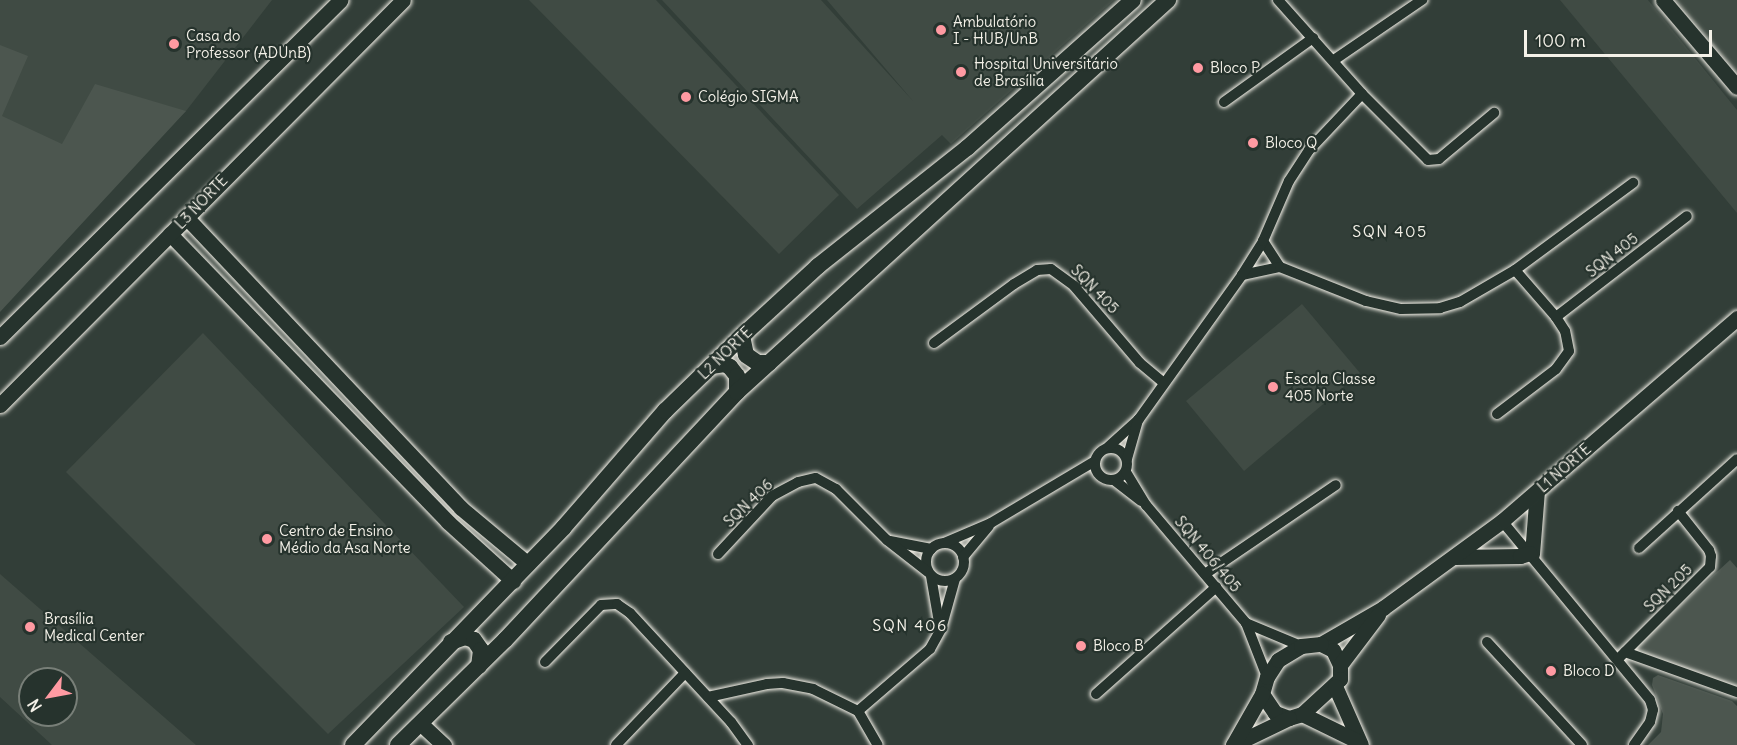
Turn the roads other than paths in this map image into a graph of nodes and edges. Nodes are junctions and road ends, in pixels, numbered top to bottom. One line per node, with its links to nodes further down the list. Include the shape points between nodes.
1 (340, 0): 25 (street)
2 (403, 0): 16 (street, L3 NORTE)
3 (1133, 0): 24 (main road, L2 NORTE, via 967,148 818,266)
4 (1168, 0): 27 (main road)
5 (1278, 0): 8 (street)
6 (1422, 0): 9 (street)
7 (1663, 0): 10 (street)
8 (1313, 38): 9 (street); 12 (street)
9 (1334, 60): 11 (street)
10 (1737, 87)
11 (1362, 94): 13 (street, via 1423,157 1432,160 1439,159); 18 (street, via 1309,150 1289,182)
12 (1224, 102)
13 (1494, 113)
14 (1633, 183): 20 (street)
15 (1687, 216): 22 (street, SQN 405)
16 (186, 217): 17 (street, L3 NORTE); 56 (street, via 461,508)
17 (170, 234): 31 (street, L3 NORTE); 60 (street, via 448,522)
18 (1263, 241): 19 (street); 21 (street)
19 (1280, 267): 20 (street, via 1366,300 1415,310 1460,302); 21 (street)
20 (1515, 270): 22 (street)
21 (1242, 275): 29 (street)
22 (1556, 317): 32 (street, via 1568,340 1567,356)
23 (1737, 318): 43 (street, L1 NORTE)
24 (742, 336): 27 (main road, via 746,355 758,363); 28 (main road, L2 NORTE)
25 (0, 337)
26 (934, 343): 29 (street, SQN 405, via 1014,284 1037,270 1051,269 1074,286 1140,363)
27 (769, 363): 30 (main road)
28 (711, 366): 30 (main road, via 725,364 733,371 738,381); 56 (main road, L2 NORTE, via 665,411)
29 (1163, 382): 33 (street)
30 (737, 392): 72 (main road)
31 (0, 405)
32 (1497, 414)
33 (1139, 419): 34 (street); 35 (street)
34 (1107, 448): 35 (street, via 1123,452); 37 (street)
35 (1127, 459): 38 (street)
36 (1737, 459): 45 (street)
37 (1095, 461): 39 (street); 41 (street)
38 (1126, 472): 40 (street); 44 (street, SQN 406/405)
39 (1098, 473): 40 (street); 41 (street)
40 (1114, 480): 44 (street, SQN 406/405)
41 (1059, 482): 47 (street)
42 (1336, 485): 58 (street)
43 (1538, 491): 46 (street, L1 NORTE); 52 (street)
44 (1146, 505): 58 (street, SQN 406/405)
45 (1678, 511): 50 (street); 69 (street, SQN 205, via 1708,550 1710,567)
46 (1502, 521): 52 (street); 54 (street, L1 NORTE)
47 (991, 523): 49 (street); 55 (street)
48 (887, 540): 51 (street); 53 (street, SQN 406, via 836,489 822,480 809,479 772,496); 57 (street, SQN 406)
49 (944, 543): 51 (street); 55 (street, via 959,550)
50 (1638, 548)
51 (931, 549): 57 (street, via 927,556)
52 (1531, 553): 54 (street); 69 (street)
53 (718, 554)
54 (1455, 556): 62 (street, L1 NORTE)
55 (963, 557): 59 (street, via 964,565)
56 (528, 564): 60 (main road, L2 NORTE)
57 (930, 574): 59 (street, via 947,582); 64 (street)
58 (1205, 574): 61 (street, SQN 406/405)
59 (955, 579): 64 (street)
60 (513, 582): 65 (main road, L2 NORTE)
61 (1216, 587): 63 (street, SQN 406/405); 77 (street)
62 (1383, 608): 67 (street, L1 NORTE); 71 (street, L1 NORTE)
63 (1246, 623): 68 (street, SQN 406/405); 74 (street, SQN 406/405)
64 (940, 629): 80 (street, via 930,649)
65 (451, 642): 72 (main road, via 465,636 474,640 481,650); 84 (main road, L2 NORTE)
66 (1487, 642): 91 (street)
67 (1321, 644): 68 (street); 71 (street, via 1333,650)
68 (1301, 646): 74 (street, via 1278,660)
69 (1622, 656): 76 (street); 92 (street, via 1653,706 1650,722)
70 (545, 662): 73 (street, via 595,611 611,603 630,613)
71 (1340, 665): 75 (street, via 1340,679)
72 (479, 666): 82 (main road)
73 (685, 673): 79 (street); 87 (street)
74 (1267, 677): 78 (street)
75 (1335, 686): 81 (street); 83 (street)
76 (1737, 692)
77 (1096, 694)
78 (1262, 694): 81 (street, via 1275,713); 90 (street)
79 (708, 697): 80 (street, via 783,683 826,694); 88 (street)
80 (858, 711): 89 (street)
81 (1296, 716): 83 (street); 90 (street)
82 (420, 723): 85 (main road); 86 (street)
83 (1359, 743)
84 (353, 745)
85 (398, 745)
86 (444, 745)
87 (616, 745)
88 (748, 745)
89 (878, 745)
90 (1233, 745)
91 (1582, 745)
92 (1634, 745)

